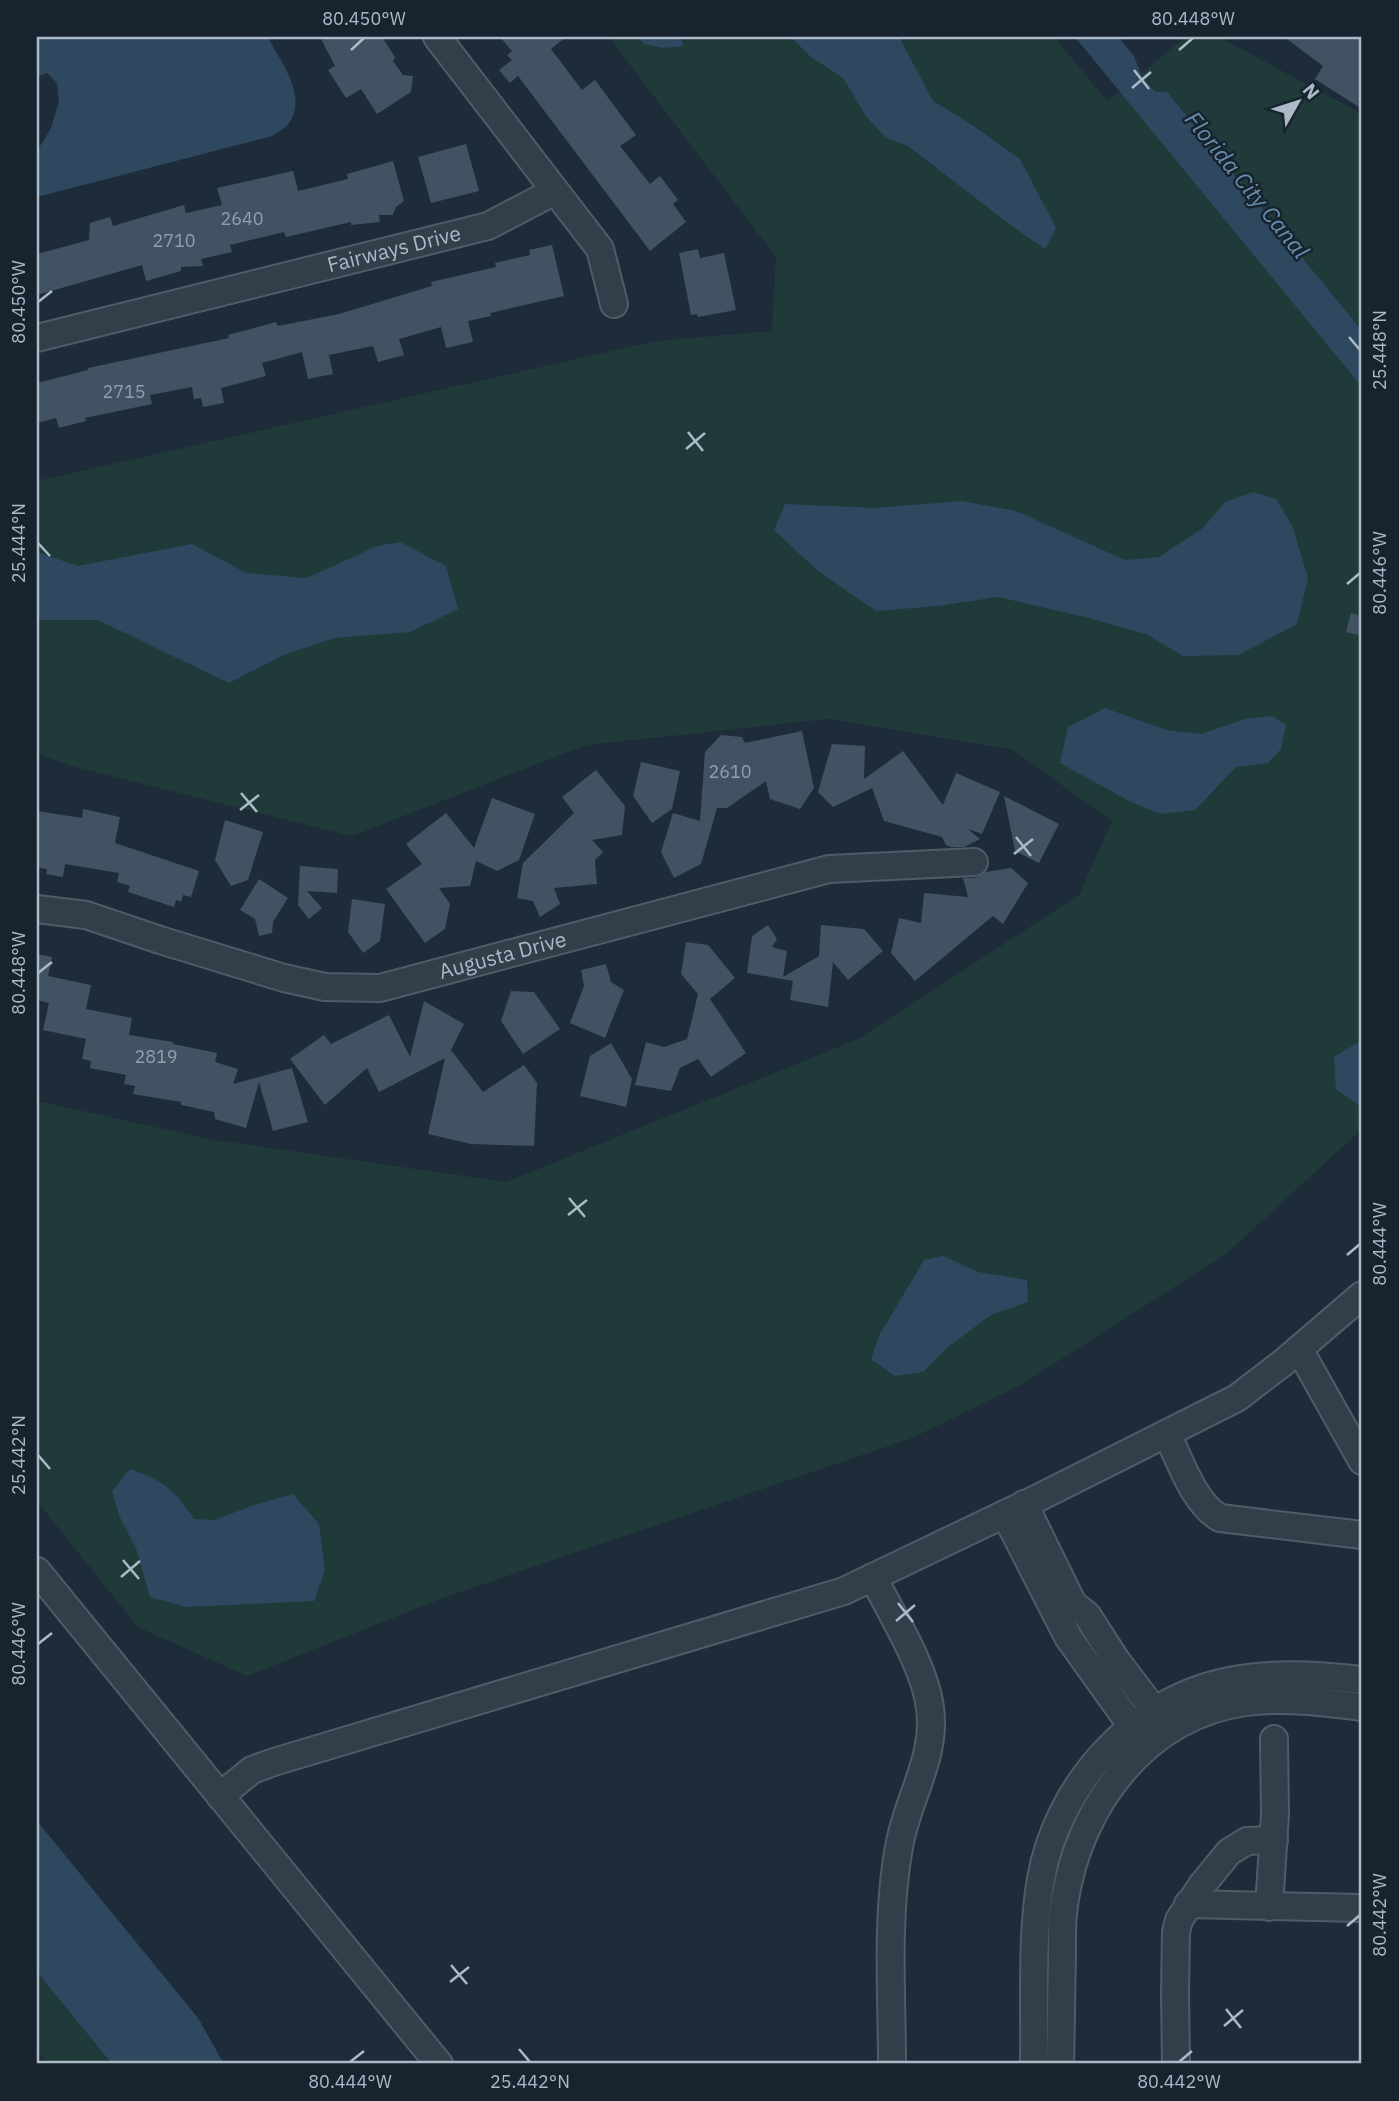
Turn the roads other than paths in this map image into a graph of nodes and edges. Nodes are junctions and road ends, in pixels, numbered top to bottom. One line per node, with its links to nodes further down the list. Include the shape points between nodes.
1 (437, 37): 2 (street)
2 (555, 191): 3 (street, via 600,249); 4 (street, Fairways Drive, via 488,226)
3 (614, 304)
4 (37, 338)
5 (974, 862): 6 (street, Augusta Drive, via 829,869 380,988 325,987 284,978 86,915)
6 (37, 909)
7 (1362, 1295): 8 (street)
8 (1299, 1349): 9 (street, via 1237,1398); 10 (street)
9 (1167, 1434): 11 (street); 12 (street, via 1199,1499 1215,1516)
10 (1362, 1461)
11 (1022, 1506): 14 (street); 17 (street, via 1083,1596 1087,1615); 18 (street, via 1068,1637)
12 (1362, 1535)
13 (37, 1571): 20 (street)
14 (873, 1577): 20 (street, via 829,1596 274,1762 253,1770); 26 (street, via 925,1685 931,1721 930,1750 905,1819 894,1876)
15 (1362, 1680): 17 (street, via 1305,1674 1248,1677 1197,1690)
16 (1362, 1707): 17 (street, via 1301,1700 1245,1702)
17 (1161, 1720): 18 (street)
18 (1139, 1737): 27 (street, via 1106,1752 1079,1783 1046,1860 1038,1899); 28 (street, via 1073,1858 1062,1917)
19 (1275, 1739): 21 (street)
20 (220, 1796): 25 (street)
21 (1274, 1840): 22 (street, via 1237,1845); 23 (street)
22 (1188, 1904): 23 (street); 29 (street, via 1176,1932)
23 (1269, 1907): 24 (street)
24 (1362, 1908)
25 (439, 2064)
26 (891, 2064)
27 (1034, 2064)
28 (1060, 2064)
29 (1176, 2064)

